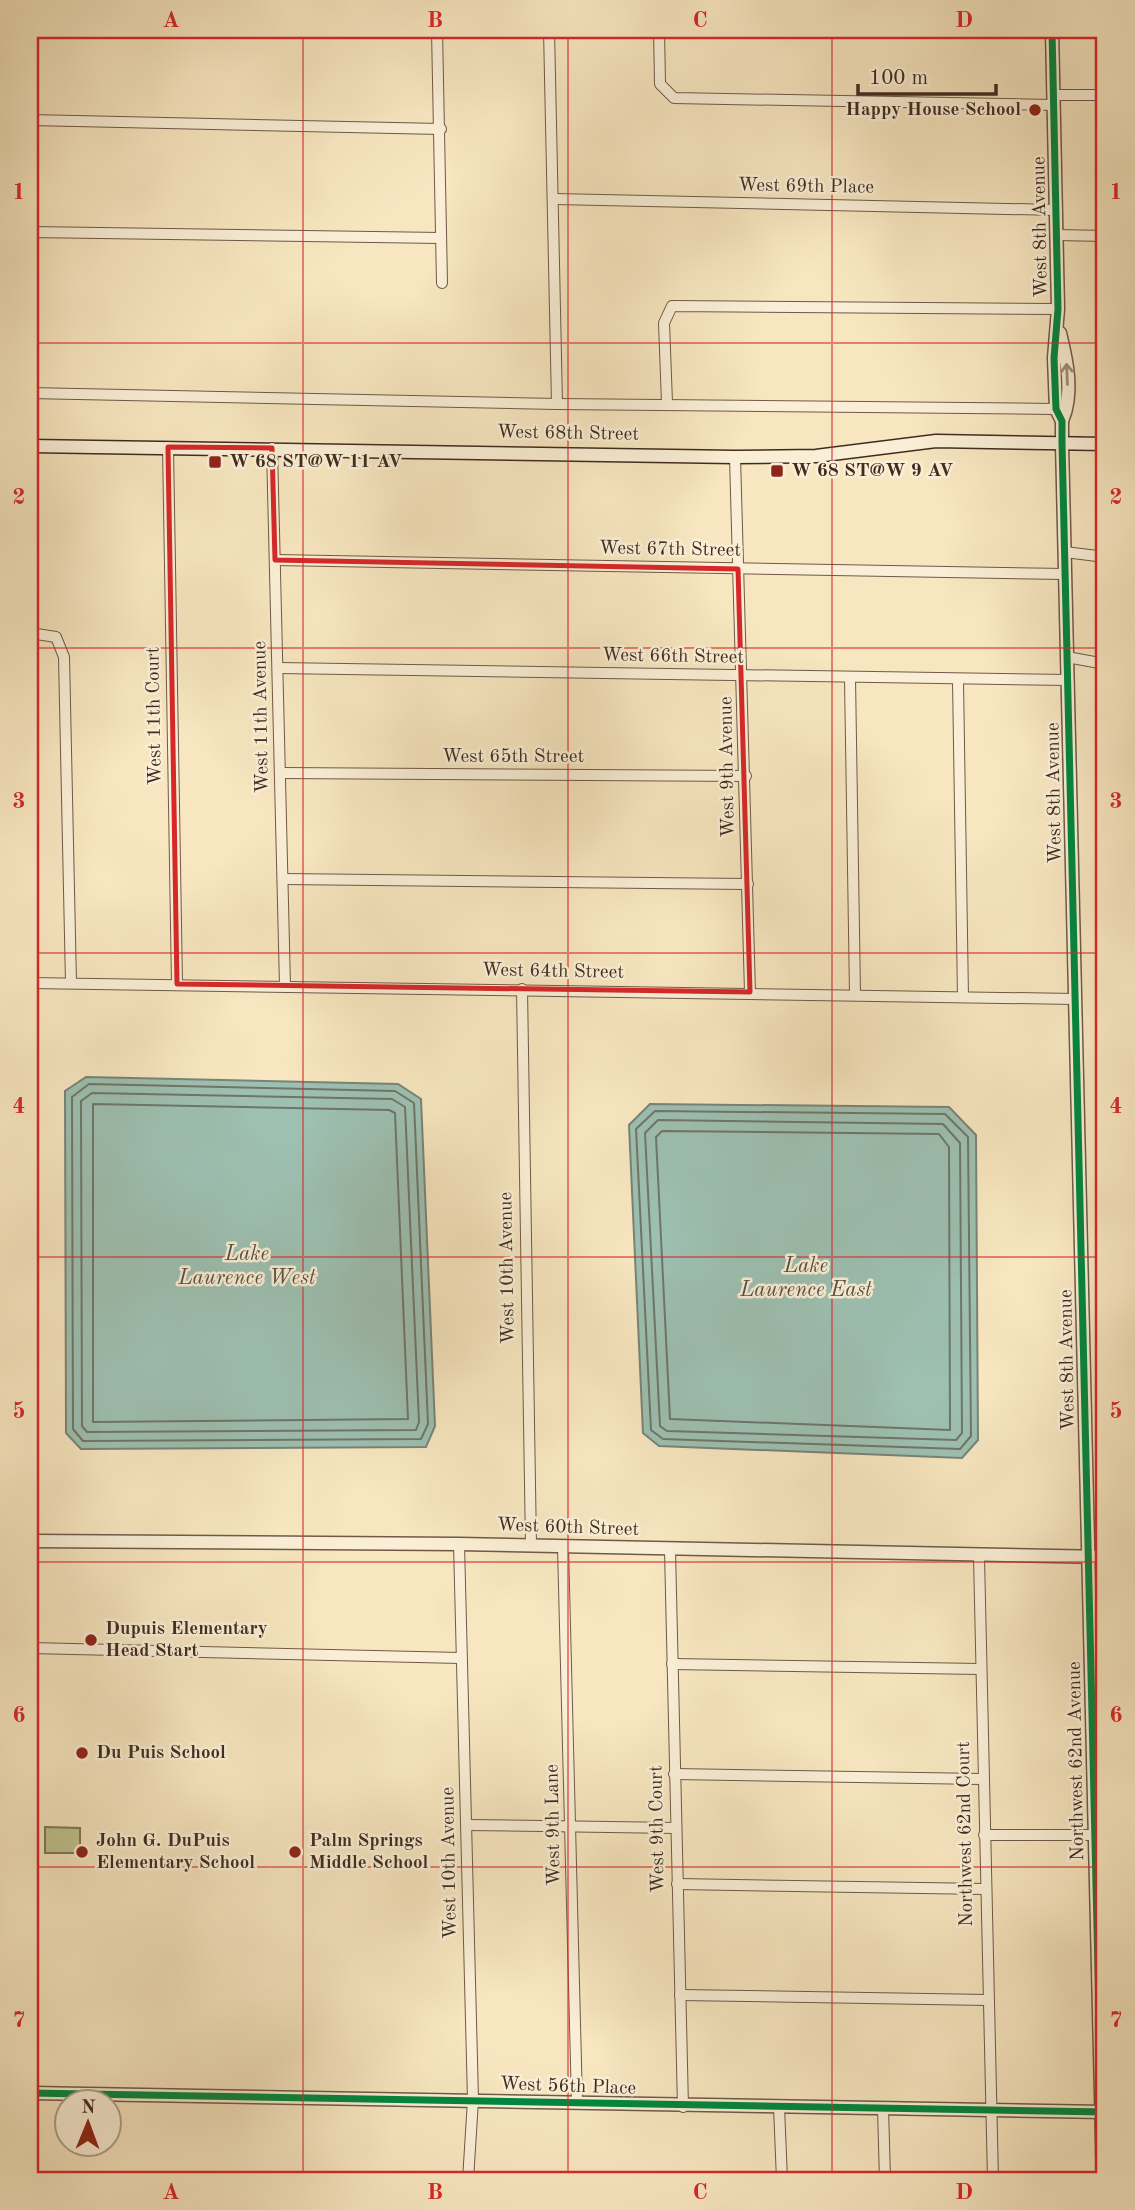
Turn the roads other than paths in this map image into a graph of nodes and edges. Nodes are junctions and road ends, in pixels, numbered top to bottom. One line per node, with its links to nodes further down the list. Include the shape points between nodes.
1 (437, 30): 8 (street)
2 (549, 30): 9 (street)
3 (659, 30): 6 (street, via 660,84 674,98)
4 (1052, 30): 6 (street, West 8th Avenue)
5 (1105, 95): 6 (street)
6 (1054, 100): 10 (street, West 8th Avenue)
7 (30, 120): 8 (street)
8 (441, 129): 14 (street)
9 (555, 199): 10 (street, West 69th Place); 19 (street)
10 (1057, 210): 12 (street, West 8th Avenue)
11 (30, 232): 14 (street)
12 (1057, 235): 13 (street); 16 (street, West 8th Avenue)
13 (1105, 236)
14 (441, 238): 15 (street)
15 (442, 283)
16 (1058, 309): 18 (street, via 672,306 664,323); 20 (street, West 8th Avenue, via 1067,360 1068,408)
17 (30, 394): 19 (street, West 68th Street)
18 (667, 403): 19 (street, West 68th Street); 20 (street, West 68th Street)
19 (557, 404)
20 (1059, 415): 21 (street, West 8th Avenue)
21 (1062, 443): 22 (street, West 68th Street); 26 (street, West 68th Street, via 936,440 816,456); 27 (street, West 8th Avenue)
22 (1105, 444)
23 (30, 446): 24 (street, West 68th Street)
24 (168, 447): 25 (street, West 68th Street); 46 (street, West 11th Court)
25 (272, 448): 26 (street, West 68th Street); 29 (street, West 11th Avenue)
26 (735, 457): 30 (street, West 9th Avenue)
27 (1065, 552): 28 (street); 31 (street, West 8th Avenue)
28 (1105, 557)
29 (275, 560): 30 (street, West 67th Street); 35 (street, West 11th Avenue)
30 (738, 569): 31 (street, West 67th Street); 36 (street, West 9th Avenue)
31 (1065, 574): 33 (street, West 8th Avenue)
32 (30, 633): 45 (street, via 56,637 64,657)
33 (1067, 657): 34 (street); 38 (street, West 8th Avenue)
34 (1105, 664)
35 (278, 668): 36 (street, West 66th Street); 40 (street, West 11th Avenue)
36 (743, 676): 37 (street, West 66th Street); 41 (street, West 9th Avenue)
37 (849, 678): 39 (street, West 66th Street); 50 (street)
38 (1068, 680): 39 (street, West 66th Street); 52 (street, West 8th Avenue)
39 (958, 681): 51 (street)
40 (280, 773): 41 (street, West 65th Street); 42 (street, West 11th Avenue)
41 (746, 776): 43 (street, West 9th Avenue)
42 (283, 879): 43 (street); 47 (street, West 11th Avenue)
43 (748, 884): 49 (street, West 9th Avenue)
44 (30, 983): 45 (street, West 64th Street)
45 (71, 983): 46 (street, West 64th Street)
46 (177, 984): 47 (street, West 64th Street)
47 (285, 986): 48 (street, West 64th Street)
48 (522, 989): 49 (street, West 64th Street); 55 (street, West 10th Avenue)
49 (750, 992): 50 (street, West 64th Street)
50 (855, 994): 51 (street, West 64th Street)
51 (963, 997): 52 (street, West 64th Street)
52 (1075, 999): 59 (street, West 8th Avenue)
53 (30, 1541): 54 (street, West 60th Street)
54 (458, 1544): 55 (street, West 60th Street); 62 (street, West 10th Avenue)
55 (531, 1546): 56 (street, West 60th Street)
56 (563, 1547): 57 (street, West 60th Street); 70 (street, West 9th Lane)
57 (670, 1550): 58 (street, West 60th Street); 63 (street, West 9th Court)
58 (979, 1557): 59 (street, West 60th Street); 66 (street, Northwest 62nd Court)
59 (1089, 1557): 60 (street, West 60th Street); 64 (street, Northwest 62nd Avenue)
60 (1105, 1557)
61 (30, 1648): 62 (street)
62 (461, 1658): 69 (street, West 10th Avenue)
63 (672, 1664): 66 (street); 67 (street, West 9th Court)
64 (1091, 1668): 65 (street); 73 (street, Northwest 62nd Avenue)
65 (1105, 1668)
66 (980, 1669): 68 (street, Northwest 62nd Court)
67 (674, 1774): 68 (street); 71 (street, West 9th Court)
68 (983, 1779): 72 (street, Northwest 62nd Court)
69 (467, 1825): 70 (street); 80 (street, West 10th Avenue)
70 (572, 1828): 71 (street); 81 (street, West 9th Lane)
71 (676, 1828): 74 (street, West 9th Court)
72 (984, 1835): 73 (street); 75 (street, Northwest 62nd Court)
73 (1094, 1835): 78 (street, Northwest 62nd Avenue)
74 (677, 1884): 75 (street); 76 (street, West 9th Court)
75 (985, 1889): 77 (street, Northwest 62nd Court)
76 (680, 1996): 77 (street); 82 (street, West 9th Court)
77 (988, 2000): 85 (street, Northwest 62nd Court)
78 (1102, 2006): 86 (street)
79 (30, 2094): 80 (street, West 56th Place)
80 (473, 2101): 81 (street, West 56th Place); 87 (street, West 10th Avenue)
81 (577, 2103): 82 (street, West 56th Place)
82 (683, 2107): 83 (street, West 56th Place)
83 (779, 2107): 84 (street, West 56th Place); 88 (street)
84 (883, 2108): 85 (street, West 56th Place); 89 (street)
85 (991, 2110): 86 (street, West 56th Place); 90 (street, Northwest 62nd Court)
86 (1103, 2112): 91 (street)
87 (468, 2180)
88 (782, 2180)
89 (885, 2180)
90 (993, 2180)
91 (1103, 2180)

